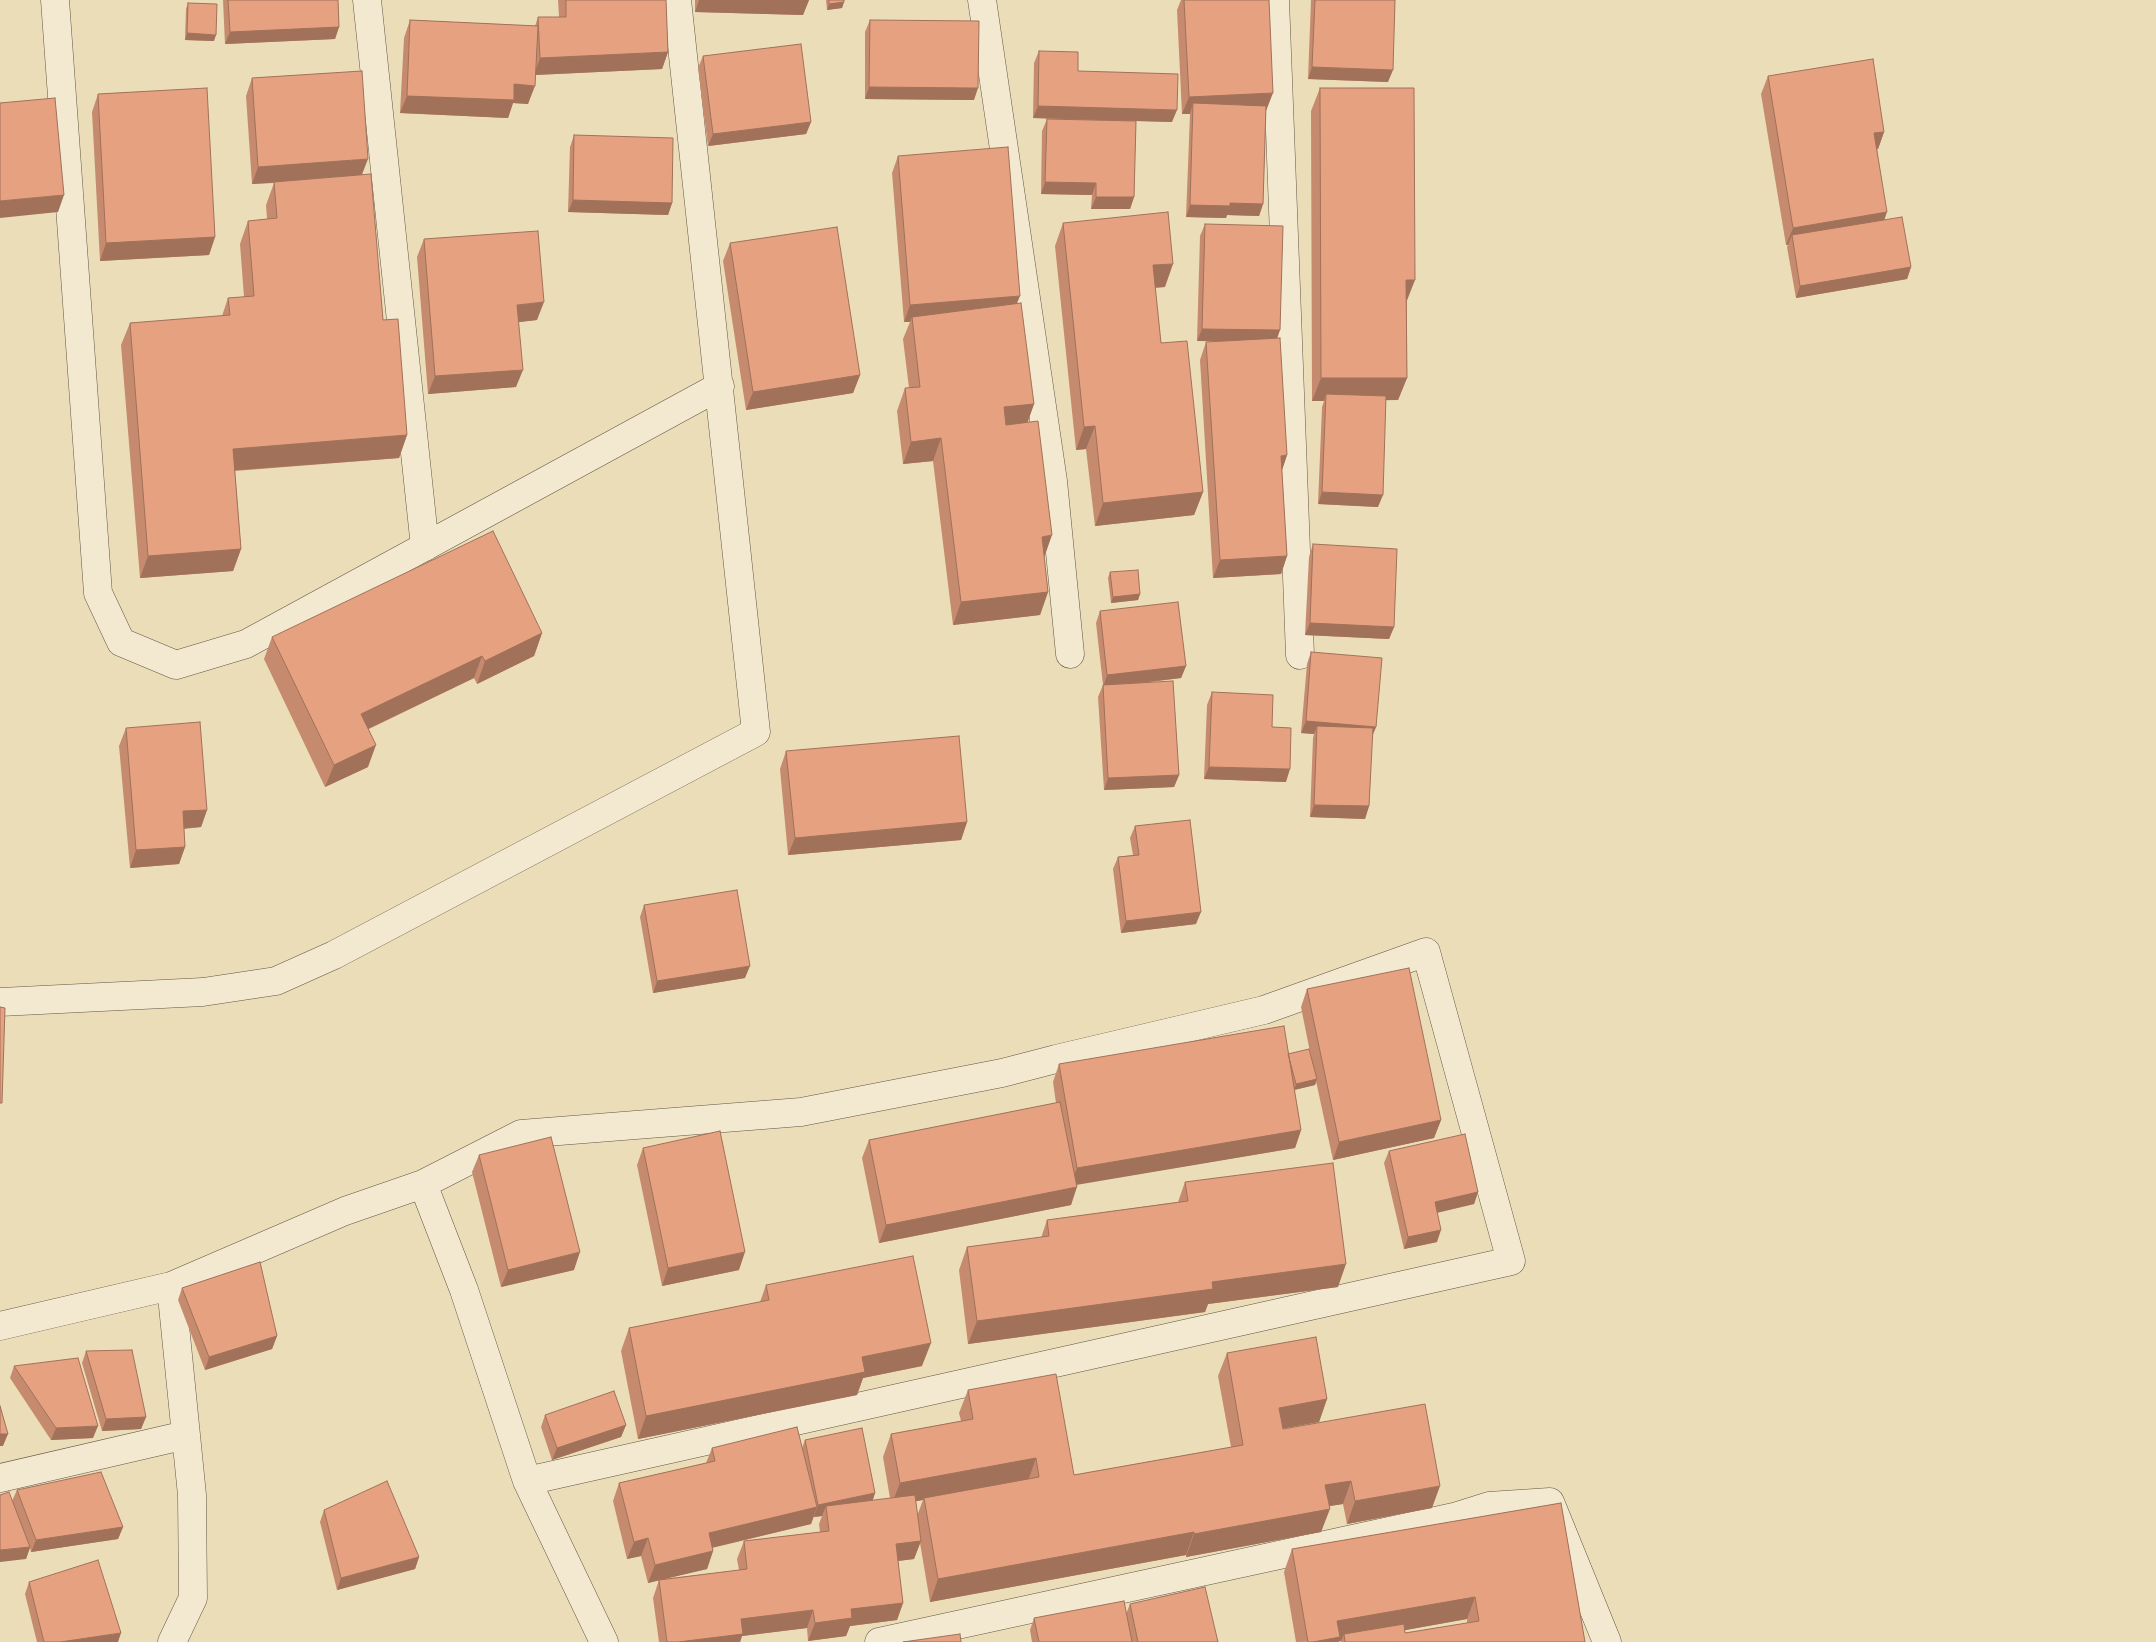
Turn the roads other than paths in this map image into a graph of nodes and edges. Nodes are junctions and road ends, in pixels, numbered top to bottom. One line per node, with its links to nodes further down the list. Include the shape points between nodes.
1 (55, 0): 7 (street, via 98,593 121,642 176,665 246,644)
2 (367, 0): 7 (street)
3 (677, 0): 6 (street)
4 (982, 0): 8 (street, via 1053,481)
5 (1275, 0): 9 (street)
6 (720, 386): 7 (street); 10 (street, via 756,732 334,955 276,981 203,992)
7 (424, 547)
8 (1070, 654)
9 (1300, 655)
10 (0, 1002)
11 (423, 1184): 12 (street, via 345,1211); 16 (street, via 464,1290); 16 (street, via 520,1134 801,1112 1002,1074 1264,1010 1426,952 1512,1261)
12 (171, 1286): 13 (street); 14 (street)
13 (0, 1326)
14 (186, 1436): 15 (street); 17 (street, via 192,1495 193,1598)
15 (0, 1478)
16 (527, 1481): 18 (street)
17 (172, 1642)
18 (604, 1642)
19 (879, 1642): 20 (street, via 1454,1517 1489,1506 1550,1502)
20 (1607, 1642)

